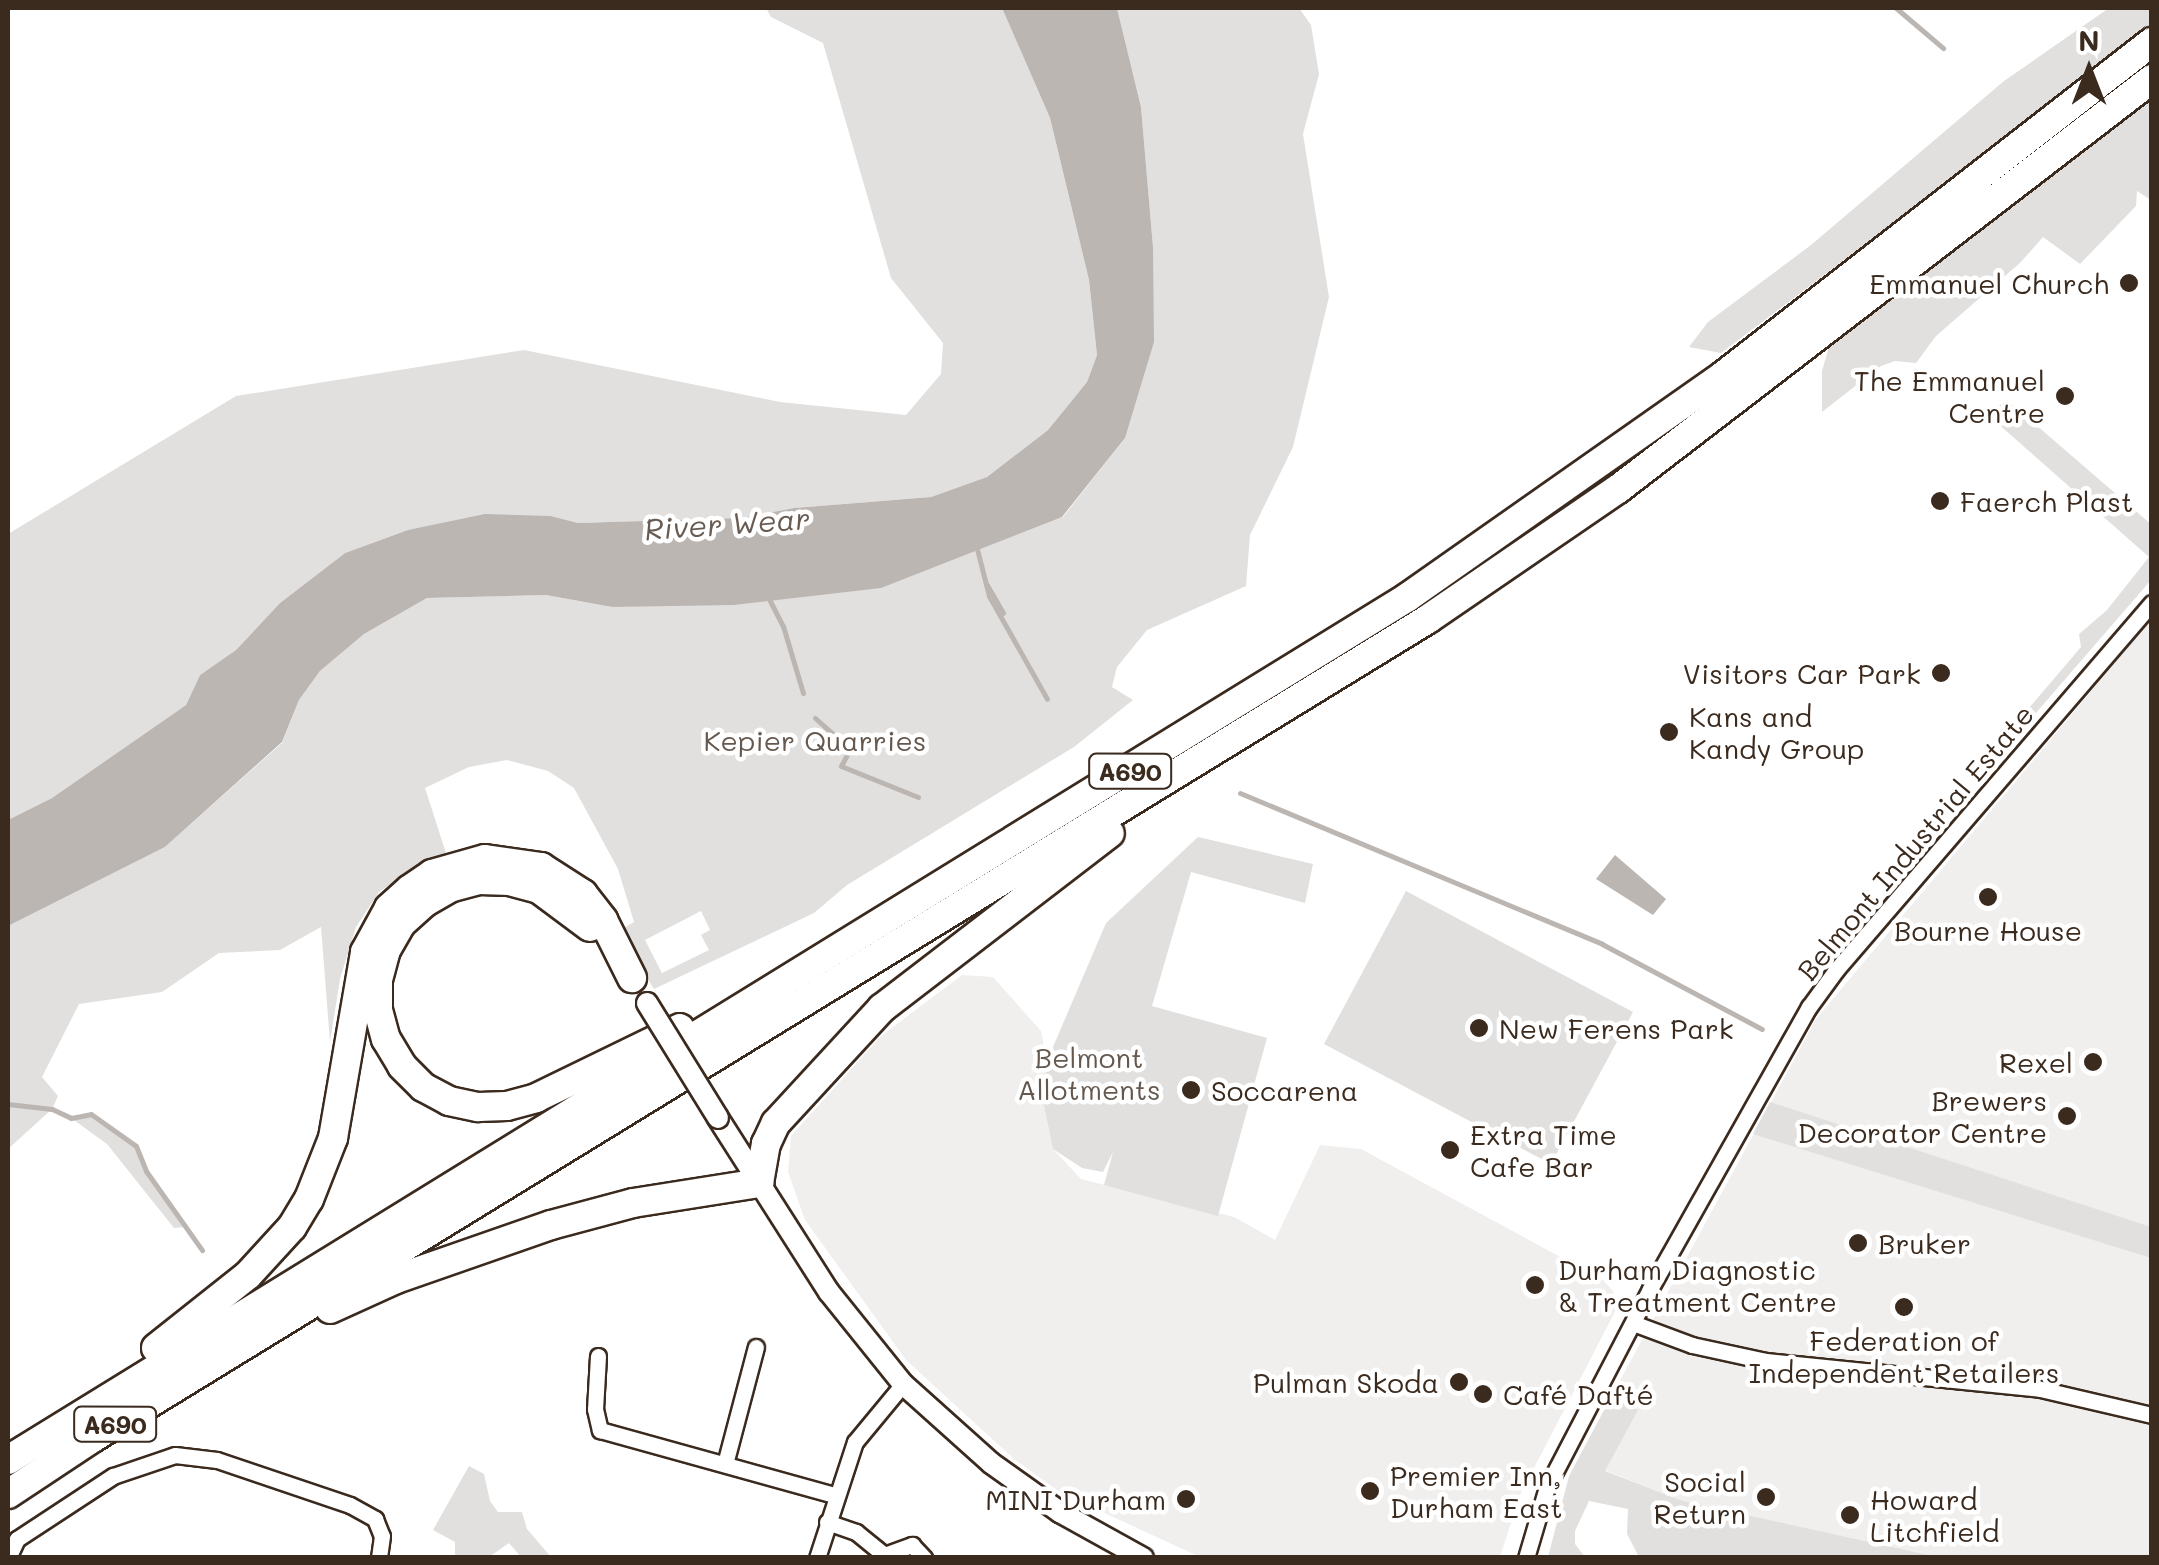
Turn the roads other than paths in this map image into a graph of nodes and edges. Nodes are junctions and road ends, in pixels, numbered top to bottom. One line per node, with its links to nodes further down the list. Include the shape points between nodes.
1 (2152, 42): 7 (highway, A690, via 1726,374 1424,586)
2 (2152, 78): 4 (highway, A690, via 1618,489 1428,620)
3 (2152, 603): 9 (street, Belmont Industrial Estate, via 1818,994)
4 (1278, 712): 8 (highway, via 882,1008 776,1123); 11 (highway, A690)
5 (617, 952): 6 (highway); 7 (highway, via 539,888 494,880 450,888 412,913 386,950 378,979 386,1040 402,1066 449,1101 507,1106); 15 (highway, via 583,894 540,867 485,858 432,874 410,889 388,908 365,952 333,1138 292,1226 248,1275)
6 (632, 978): 8 (street, bridge)
7 (753, 999): 15 (highway, A690)
8 (759, 1183): 11 (highway, via 633,1204 475,1250); 13 (street, via 829,1292)
9 (1633, 1324): 14 (street, via 1766,1362 2024,1386); 27 (street, Belmont Industrial Estate, via 1547,1487)
10 (756, 1347): 17 (street)
11 (224, 1356): 18 (highway, A690)
12 (598, 1356): 17 (street, via 594,1409 600,1430)
13 (903, 1384): 19 (street, via 856,1442); 26 (street, via 991,1464)
14 (2152, 1416)
15 (58, 1427): 16 (highway, A690)
16 (8, 1460)
17 (725, 1464): 19 (street)
18 (8, 1494)
19 (835, 1495): 20 (street)
20 (827, 1522): 21 (street, via 856,1532); 24 (street)
21 (887, 1556): 25 (street, via 912,1545)
22 (8, 1558): 23 (street, via 16,1540 113,1476 176,1456 217,1460 350,1505 375,1520 382,1536)
23 (379, 1558)
24 (817, 1558)
25 (924, 1558)
26 (1143, 1558)
27 (1526, 1558)

